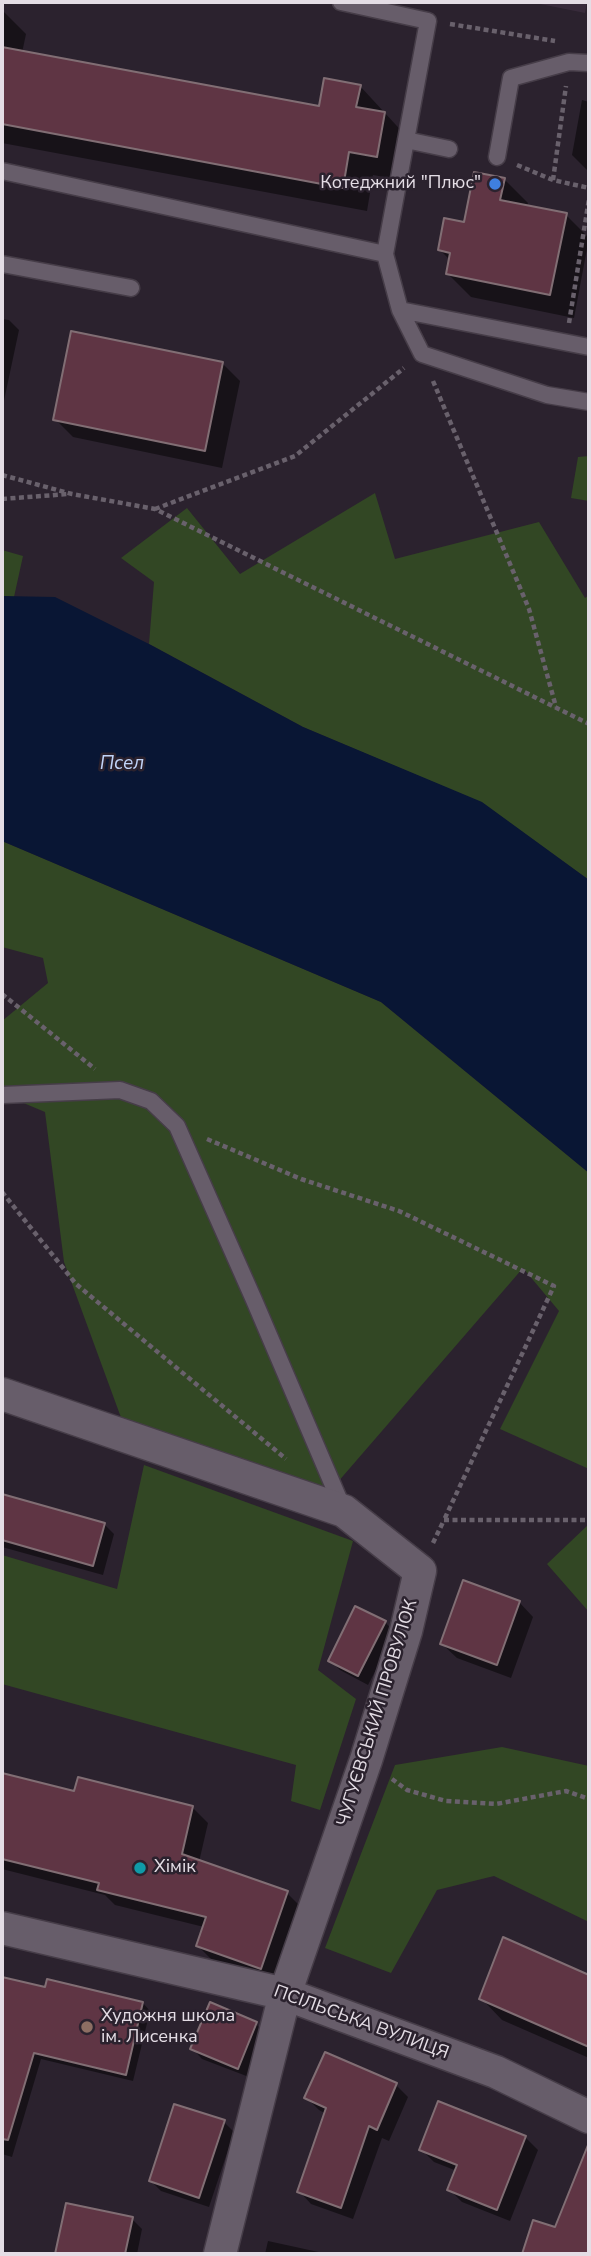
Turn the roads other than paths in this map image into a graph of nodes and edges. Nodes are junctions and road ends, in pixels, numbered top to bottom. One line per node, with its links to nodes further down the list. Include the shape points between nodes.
1 (341, 2): 3 (lane, via 428,21)
2 (589, 63): 5 (lane, via 569,62 511,78)
3 (406, 139): 4 (lane); 7 (lane)
4 (449, 149)
5 (497, 157)
6 (2, 171): 7 (lane)
7 (385, 254): 10 (lane)
8 (2, 264): 9 (lane)
9 (131, 288)
10 (400, 310): 11 (lane); 12 (lane, via 422,354 547,395)
11 (589, 347)
12 (589, 402)
13 (2, 1095): 15 (lane, via 120,1090 152,1101 177,1126)
14 (2, 1394): 15 (street)
15 (344, 1511): 17 (street, ЧУГУЄВСЬКИЙ ПРОВУЛОК, via 420,1571 407,1632)
16 (2, 1928): 17 (street, ПСІЛЬСЬКА ВУЛИЦЯ)
17 (285, 1994): 18 (street, ПСІЛЬСЬКА ВУЛИЦЯ, via 496,2072); 19 (street, ЧУГУЄВСЬКИЙ ПРОВУЛОК)
18 (589, 2117)
19 (220, 2254)

